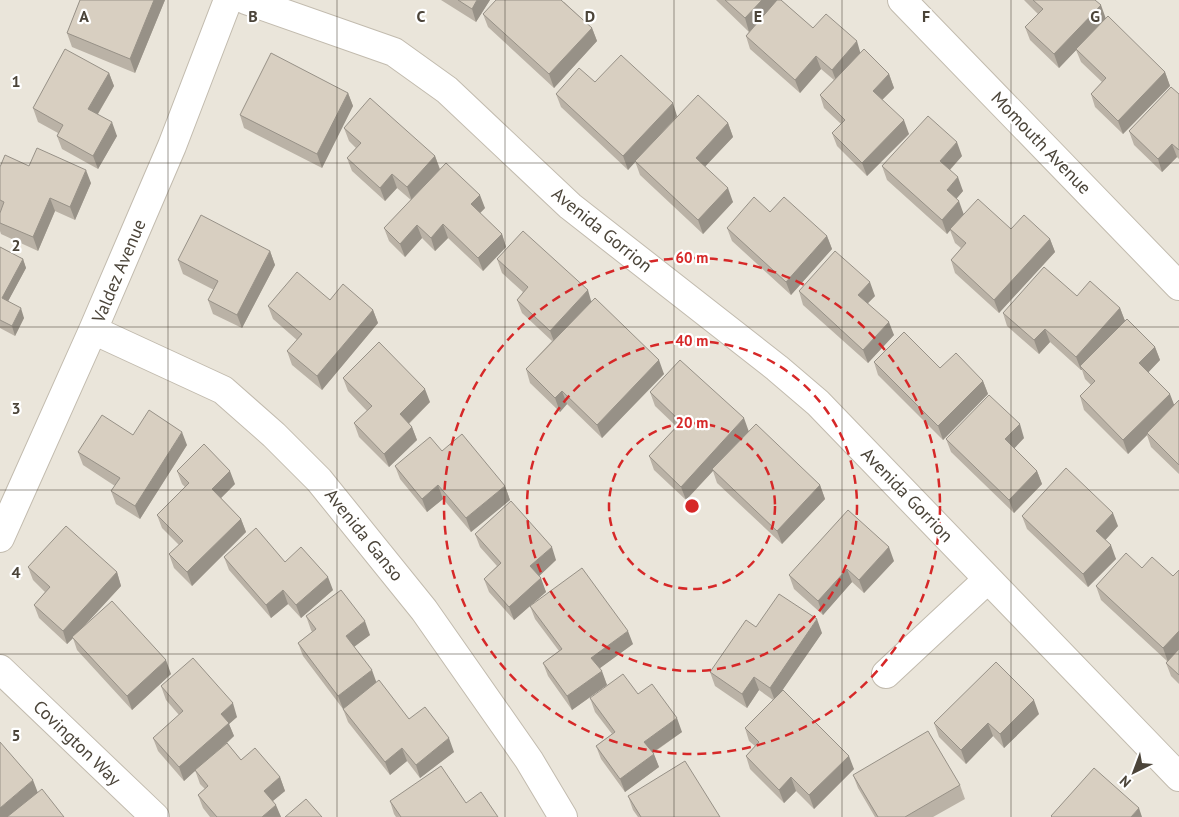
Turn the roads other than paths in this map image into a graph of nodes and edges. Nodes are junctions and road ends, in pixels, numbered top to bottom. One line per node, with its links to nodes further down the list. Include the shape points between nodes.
1 (228, 0): 5 (street, Valdez Avenue, via 172,146)
2 (246, 0): 7 (street, Avenida Gorrion, via 394,52 447,90 570,206 818,403)
3 (902, 0): 4 (street, Momouth Avenue)
4 (1179, 286)
5 (93, 330): 6 (street, Valdez Avenue); 12 (street, Avenida Ganso, via 223,390 319,480 424,610 529,760)
6 (0, 538)
7 (988, 579): 9 (street); 10 (street, Avenida Gorrion)
8 (0, 668): 11 (street, Covington Way)
9 (886, 674)
10 (1179, 777)
11 (155, 817)
12 (563, 817)

